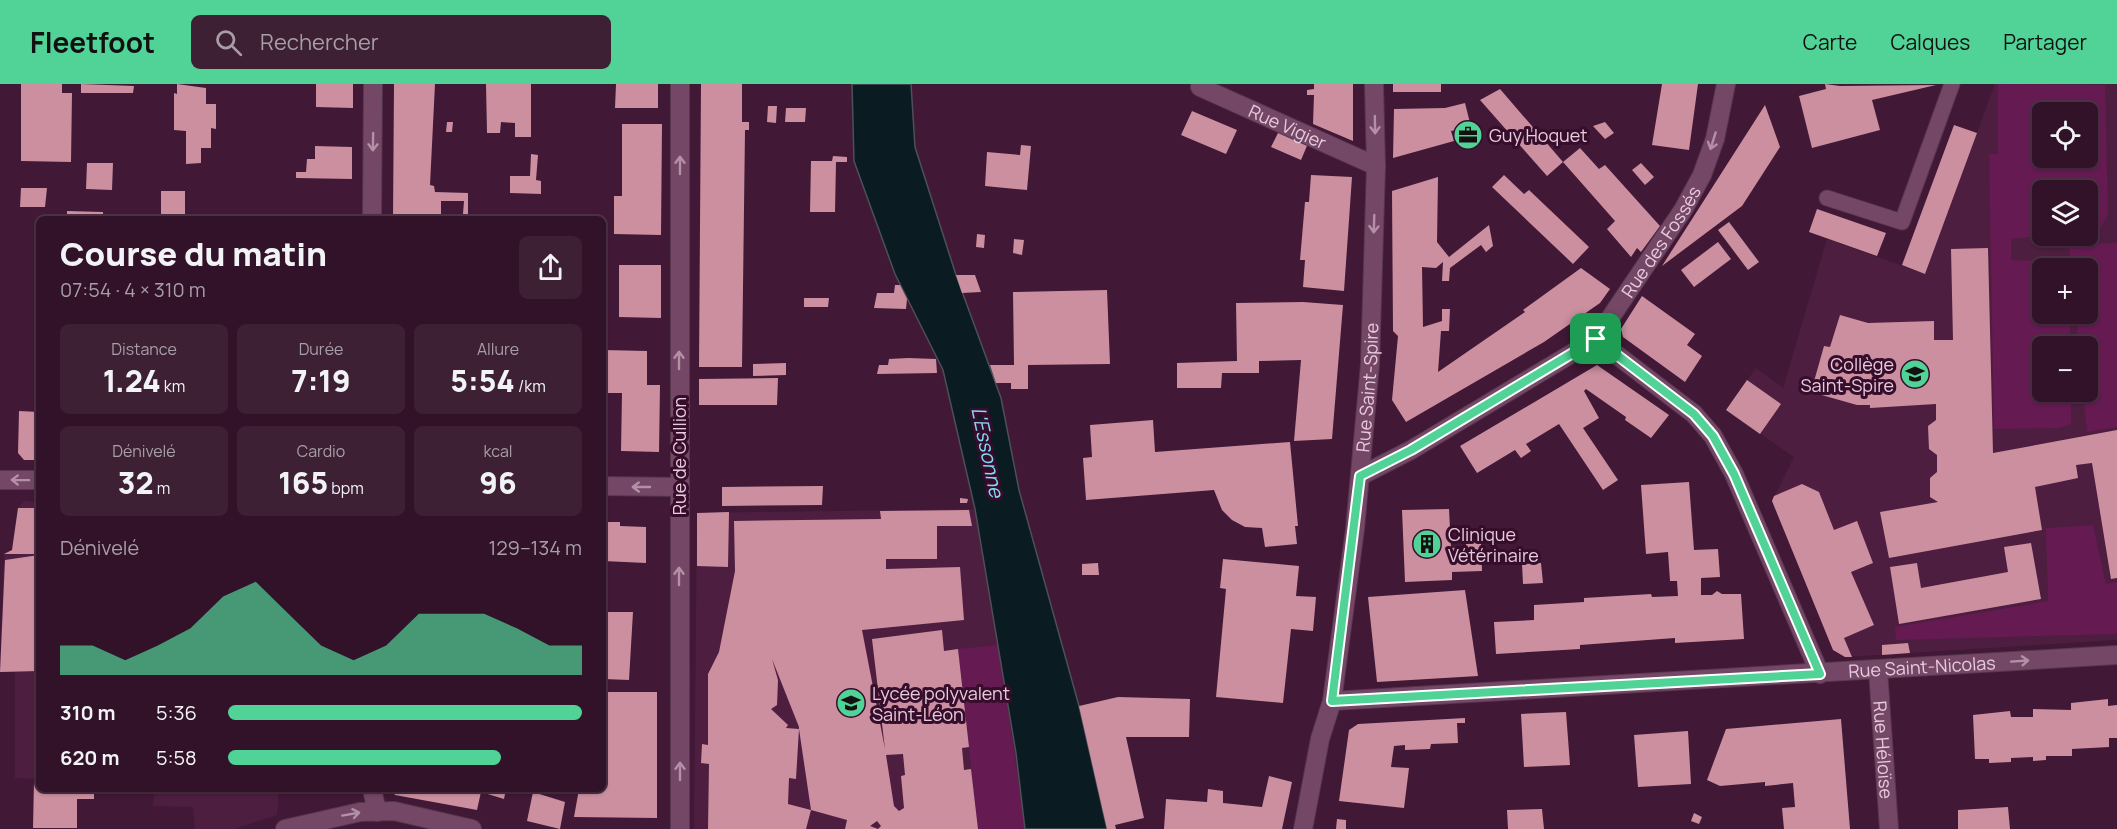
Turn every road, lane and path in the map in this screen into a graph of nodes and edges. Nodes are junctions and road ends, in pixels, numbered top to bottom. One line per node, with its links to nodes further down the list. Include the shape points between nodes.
1 (373, 84): 9 (street, one-way to 9)
2 (680, 84): 15 (street, Rue de Cullion, one-way to 2)
3 (1374, 84): 7 (street, Rue Saint-Spire, one-way to 7)
4 (1726, 84): 10 (street, Rue des Fossés, one-way to 10, via 1702,175 1683,210)
5 (1952, 84): 8 (lane, via 1902,222)
6 (1199, 85): 7 (street, Rue Vigier)
7 (1376, 166): 11 (street, Rue Saint-Spire, one-way to 11, via 1370,364)
8 (1827, 198)
9 (372, 216)
10 (1596, 339): 11 (street, Rue des Fossés, via 1411,450); 18 (street, via 1694,414 1713,436 1734,474)
11 (1360, 476): 19 (street, Rue Saint-Spire)
12 (0, 480): 13 (street, one-way to 12)
13 (36, 480)
14 (606, 486): 15 (street, one-way to 14)
15 (678, 487): 24 (street, Rue de Cullion, one-way to 15)
16 (2117, 655): 17 (street, Rue Saint-Nicolas, one-way to 16)
17 (1878, 670): 18 (street, Rue Saint-Nicolas); 26 (street, Rue Héloïse)
18 (1820, 674): 19 (street, Rue Saint-Nicolas)
19 (1332, 701): 25 (street, Rue Saint-Spire, via 1320,739)
20 (373, 792): 21 (street)
21 (376, 812): 22 (street, one-way to 21, via 330,817); 23 (street, via 418,814)
22 (285, 829)
23 (472, 829)
24 (680, 829)
25 (1303, 829)
26 (1889, 829)

